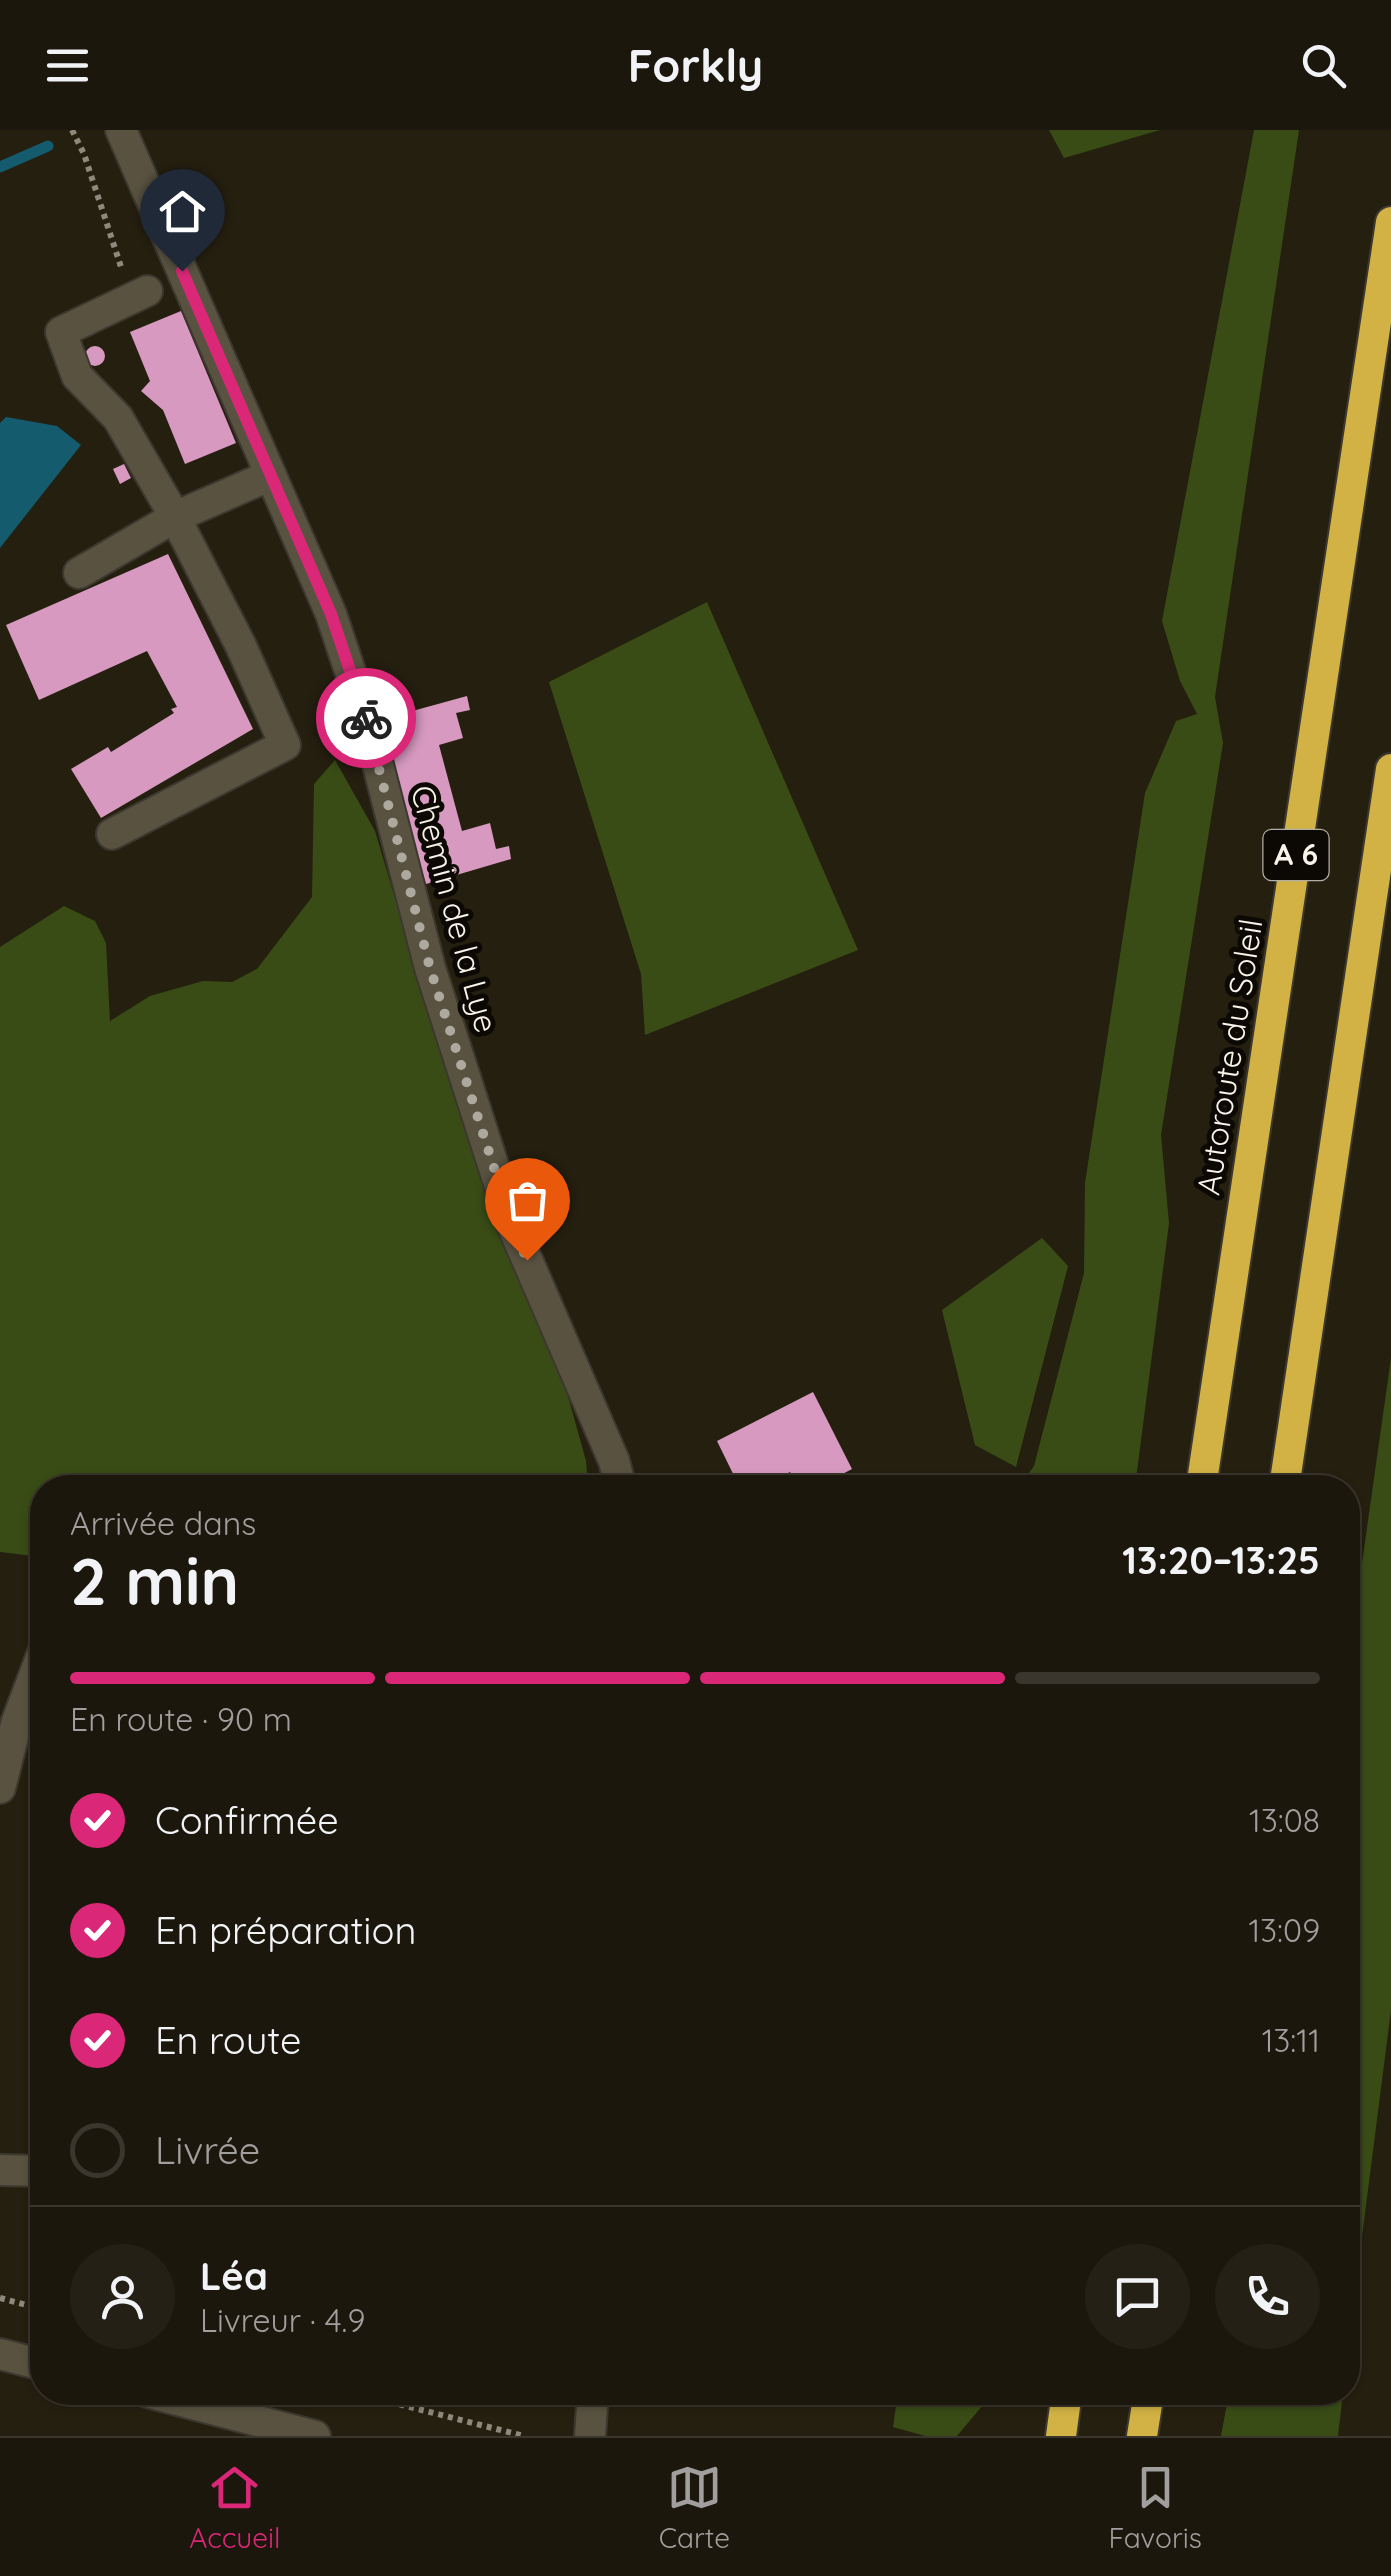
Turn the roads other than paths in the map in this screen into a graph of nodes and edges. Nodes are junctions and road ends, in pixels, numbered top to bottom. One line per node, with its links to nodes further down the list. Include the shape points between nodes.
1 (121, 130): 4 (street, Chemin de la Lye)
2 (1391, 222): 10 (highway, Autoroute du Soleil / A 6)
3 (141, 294): 5 (street, via 61,332 77,376 118,418)
4 (271, 475): 5 (street); 9 (street, Chemin de la Lye, via 331,614 367,722 430,968 513,1227)
5 (175, 517): 6 (street); 8 (street, via 285,745)
6 (79, 574)
7 (1391, 769): 11 (highway, A 6)
8 (112, 834)
9 (617, 1475)
10 (1204, 1475)
11 (1286, 1475)
12 (30, 1680): 13 (street)
13 (9, 1721): 14 (street)
14 (0, 1788)
15 (0, 2170): 16 (street)
16 (30, 2171)
17 (0, 2354): 18 (street)
18 (30, 2363)
19 (197, 2405): 23 (street)
20 (592, 2405): 24 (street)
21 (1065, 2405): 25 (highway)
22 (1146, 2405): 26 (highway)
23 (315, 2436)
24 (590, 2436)
25 (1061, 2436)
26 (1142, 2436)

